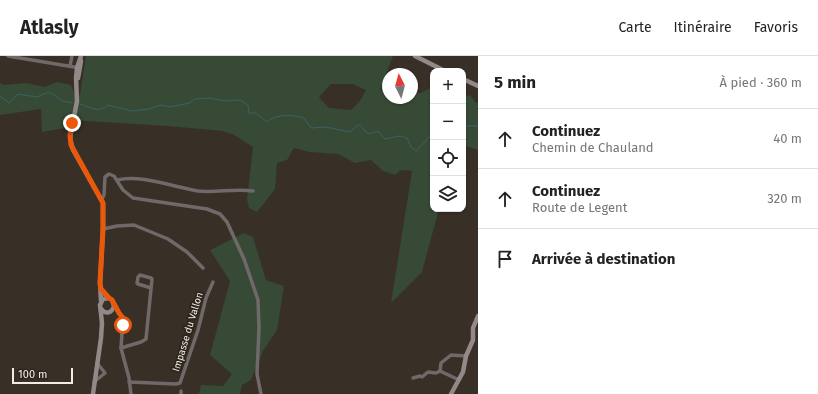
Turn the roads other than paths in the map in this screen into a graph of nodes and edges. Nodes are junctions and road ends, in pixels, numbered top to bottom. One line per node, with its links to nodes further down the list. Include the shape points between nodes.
1 (8, 56): 5 (street)
2 (72, 56): 5 (street)
3 (81, 56): 6 (street)
4 (415, 56): 7 (street)
5 (70, 66): 6 (street)
6 (78, 68): 12 (street, via 71,145)
7 (439, 68)
8 (466, 80): 9 (street)
9 (478, 86)
10 (117, 180): 11 (street, via 127,177 138,178 198,191); 12 (street, via 111,174 105,177); 37 (street, via 123,190 133,198 207,209 220,214 227,222 244,259 258,300 260,328 257,374)
11 (253, 191)
12 (102, 199): 13 (street)
13 (103, 229): 14 (street, via 134,225 168,239 187,252); 17 (street)
14 (203, 268)
15 (213, 282): 34 (street, Impasse du Vallon, via 180,383)
16 (151, 288): 16 (street, via 152,279 140,275 137,283); 27 (street, via 146,339)
17 (101, 289): 18 (street); 19 (street)
18 (109, 298): 19 (street); 20 (street)
19 (101, 301): 21 (street)
20 (114, 304): 22 (street); 24 (street)
21 (101, 310): 23 (street); 26 (street)
22 (112, 310): 23 (street); 24 (street)
23 (107, 313): 26 (street)
24 (119, 313): 27 (street, via 124,321)
25 (478, 316): 28 (street, via 473,328 473,340)
26 (102, 323): 29 (street)
27 (121, 348): 34 (street)
28 (466, 356): 30 (street, via 451,355 441,363); 32 (street)
29 (97, 363): 33 (street); 33 (street, via 105,373)
30 (440, 371): 31 (street); 32 (street)
31 (412, 378)
32 (459, 380): 38 (street)
33 (94, 382): 35 (street)
34 (129, 382): 36 (street)
35 (93, 394)
36 (131, 394)
37 (261, 394)
38 (451, 394)

